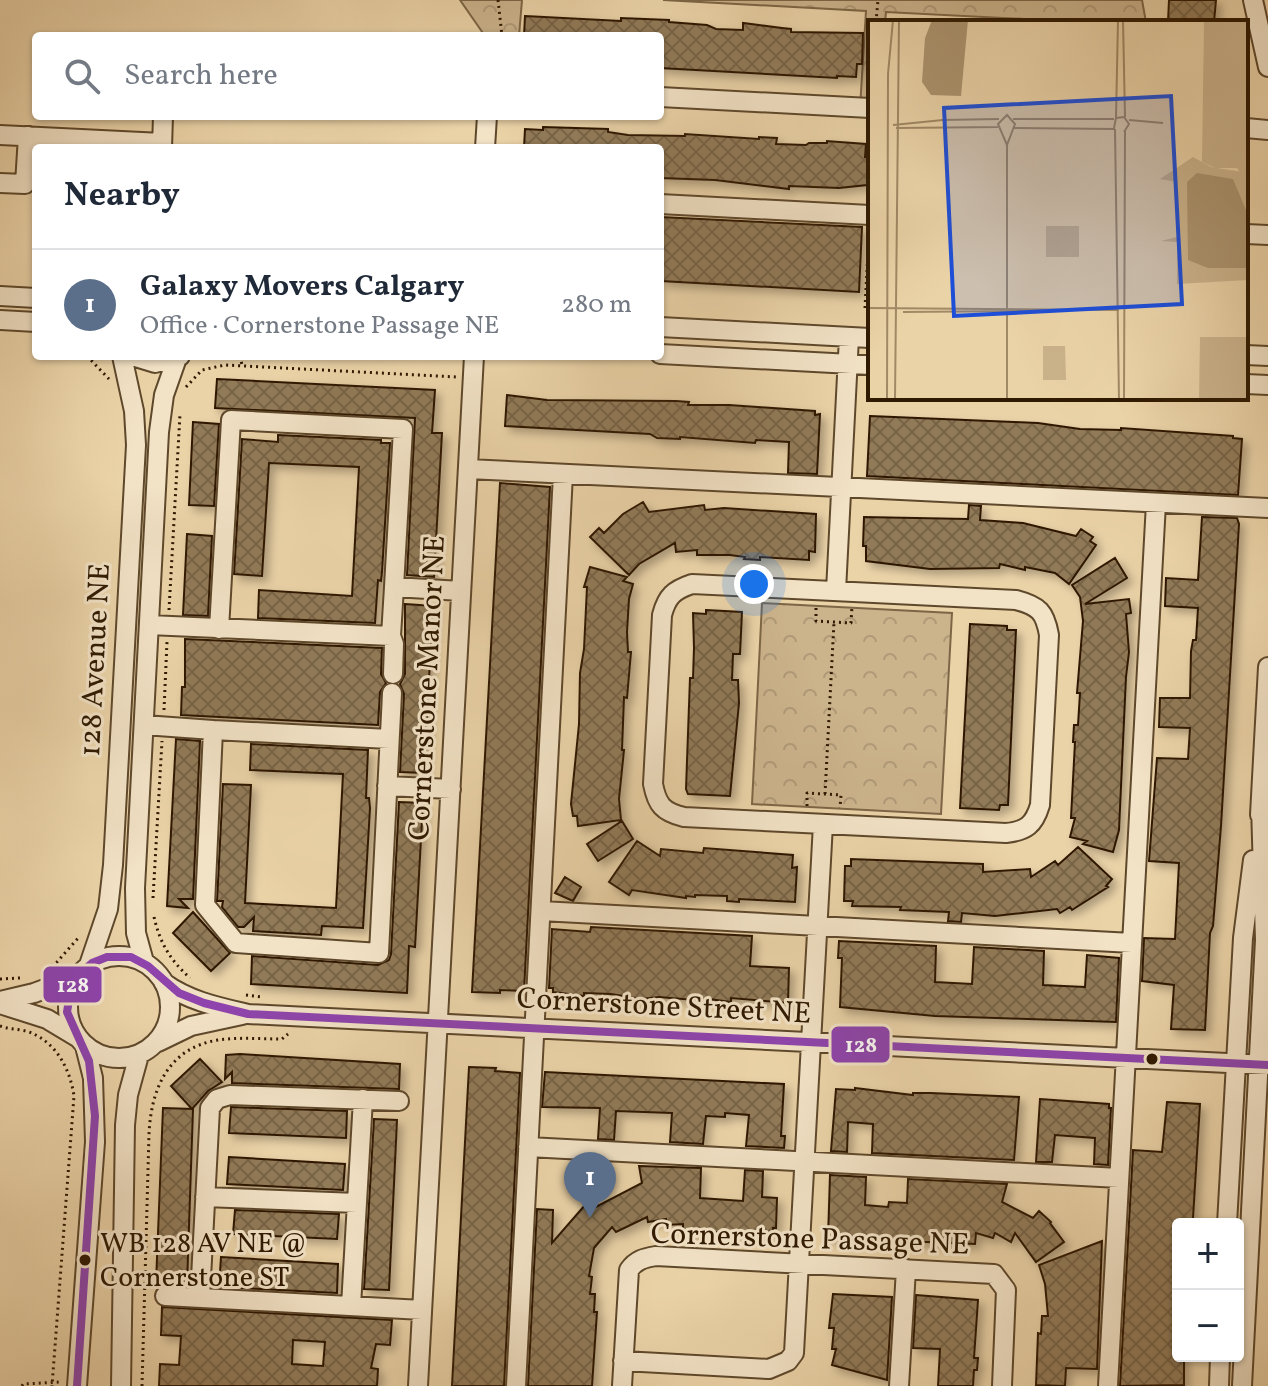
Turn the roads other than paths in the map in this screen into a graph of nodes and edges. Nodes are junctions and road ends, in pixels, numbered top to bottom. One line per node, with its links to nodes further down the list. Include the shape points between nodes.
1 (1253, 0): 2 (street)
2 (1268, 67)
3 (664, 97): 4 (street)
4 (868, 108)
5 (163, 120): 12 (street)
6 (487, 120): 13 (street)
7 (1248, 128): 8 (street)
8 (1268, 130)
9 (0, 135): 10 (street)
10 (28, 136): 11 (street); 14 (street, via 25,184)
11 (147, 144)
12 (162, 144)
13 (485, 144)
14 (0, 183)
15 (664, 204): 16 (street)
16 (868, 215)
17 (1248, 234): 18 (street)
18 (1268, 235)
19 (0, 296): 20 (street)
20 (32, 298)
21 (0, 320): 22 (street)
22 (32, 322)
23 (664, 327): 24 (street)
24 (849, 337): 25 (street); 34 (street)
25 (868, 338)
26 (664, 354): 34 (street)
27 (1248, 355): 28 (street)
28 (1268, 356)
29 (123, 360): 63 (street, 128 Avenue NE, via 136,445 113,865 108,909)
30 (145, 360): 31 (street)
31 (166, 360)
32 (177, 360): 46 (street, 128 Avenue NE, via 161,412)
33 (474, 360): 38 (street, Cornerstone Manor NE)
34 (847, 364): 35 (street); 40 (street)
35 (868, 365)
36 (1248, 384): 37 (street)
37 (1268, 385)
38 (468, 469): 39 (street); 44 (street, Cornerstone Manor NE)
39 (563, 474): 40 (street); 59 (street)
40 (841, 487): 41 (street); 45 (street)
41 (1156, 503): 42 (street); 61 (street)
42 (1268, 508)
43 (394, 587): 44 (street); 47 (street, via 403,429 231,420); 48 (street)
44 (461, 591): 56 (street, Cornerstone Manor NE)
45 (836, 591): 58 (street, via 692,584 666,599 653,768 657,802 667,813); 58 (street, via 1016,600 1035,605 1046,616 1040,805 1035,821 1023,831 1006,833)
46 (149, 625): 47 (street); 52 (street, 128 Avenue NE)
47 (219, 629): 48 (street)
48 (391, 636): 50 (street)
49 (1268, 667): 57 (street)
50 (393, 674)
51 (392, 693): 54 (street)
52 (144, 725): 53 (street); 62 (street, 128 Avenue NE, via 135,912)
53 (213, 730): 54 (street); 55 (street, via 205,905 241,945 379,953)
54 (389, 739): 55 (street)
55 (387, 786): 56 (street)
56 (451, 789): 67 (street, Cornerstone Manor NE)
57 (1261, 806): 74 (street, via 1243,938); 75 (street)
58 (823, 824): 60 (street)
59 (541, 911): 60 (street); 68 (street)
60 (818, 927): 61 (street); 71 (street)
61 (1132, 943): 73 (street)
62 (144, 962): 63 (street, via 122,955 99,959); 64 (street)
63 (83, 971): 65 (street); 69 (street, via 67,1004 71,1027)
64 (164, 983): 66 (street, Cornerstone Street NE, via 196,1000); 70 (street, via 171,1010)
65 (0, 1002): 69 (street, via 47,1019)
66 (248, 1014): 67 (street, Cornerstone Street NE); 70 (street, Cornerstone Street NE, via 191,1026)
67 (439, 1023): 68 (street, Cornerstone Street NE); 89 (street)
68 (534, 1028): 71 (street, Cornerstone Street NE); 78 (street)
69 (81, 1042): 72 (street, via 105,1057); 92 (street, via 93,1078 95,1135)
70 (158, 1042): 72 (street)
71 (812, 1043): 73 (street, Cornerstone Street NE); 79 (street)
72 (139, 1055): 93 (street, via 125,1125)
73 (1126, 1058): 74 (street, Cornerstone Street NE); 80 (street)
74 (1235, 1063): 75 (street, Cornerstone Street NE); 83 (street)
75 (1264, 1065): 101 (street)
76 (363, 1099): 77 (street); 81 (street, via 217,1099 210,1108); 82 (street)
77 (399, 1101)
78 (528, 1147): 79 (street); 95 (street)
79 (806, 1160): 80 (street); 84 (street)
80 (1119, 1178): 99 (street)
81 (205, 1197): 82 (street); 87 (street)
82 (357, 1203): 88 (street)
83 (1227, 1218)
84 (800, 1263): 85 (street, Cornerstone Passage NE); 90 (street, Cornerstone Passage NE, via 656,1256 634,1263 627,1283); 90 (street, via 796,1344 779,1367)
85 (906, 1269): 97 (street); 98 (street, Cornerstone Passage NE, via 994,1274 1001,1281 1006,1290)
86 (165, 1296): 87 (street)
87 (200, 1297): 88 (street)
88 (351, 1306): 89 (street)
89 (422, 1310): 94 (street)
90 (623, 1361): 96 (street, Cornerstone Passage NE)
91 (1220, 1362): 100 (street)
92 (77, 1384)
93 (121, 1386)
94 (418, 1386)
95 (516, 1386)
96 (622, 1386)
97 (899, 1386)
98 (1002, 1386)
99 (1108, 1386)
100 (1219, 1386)
101 (1242, 1386)

